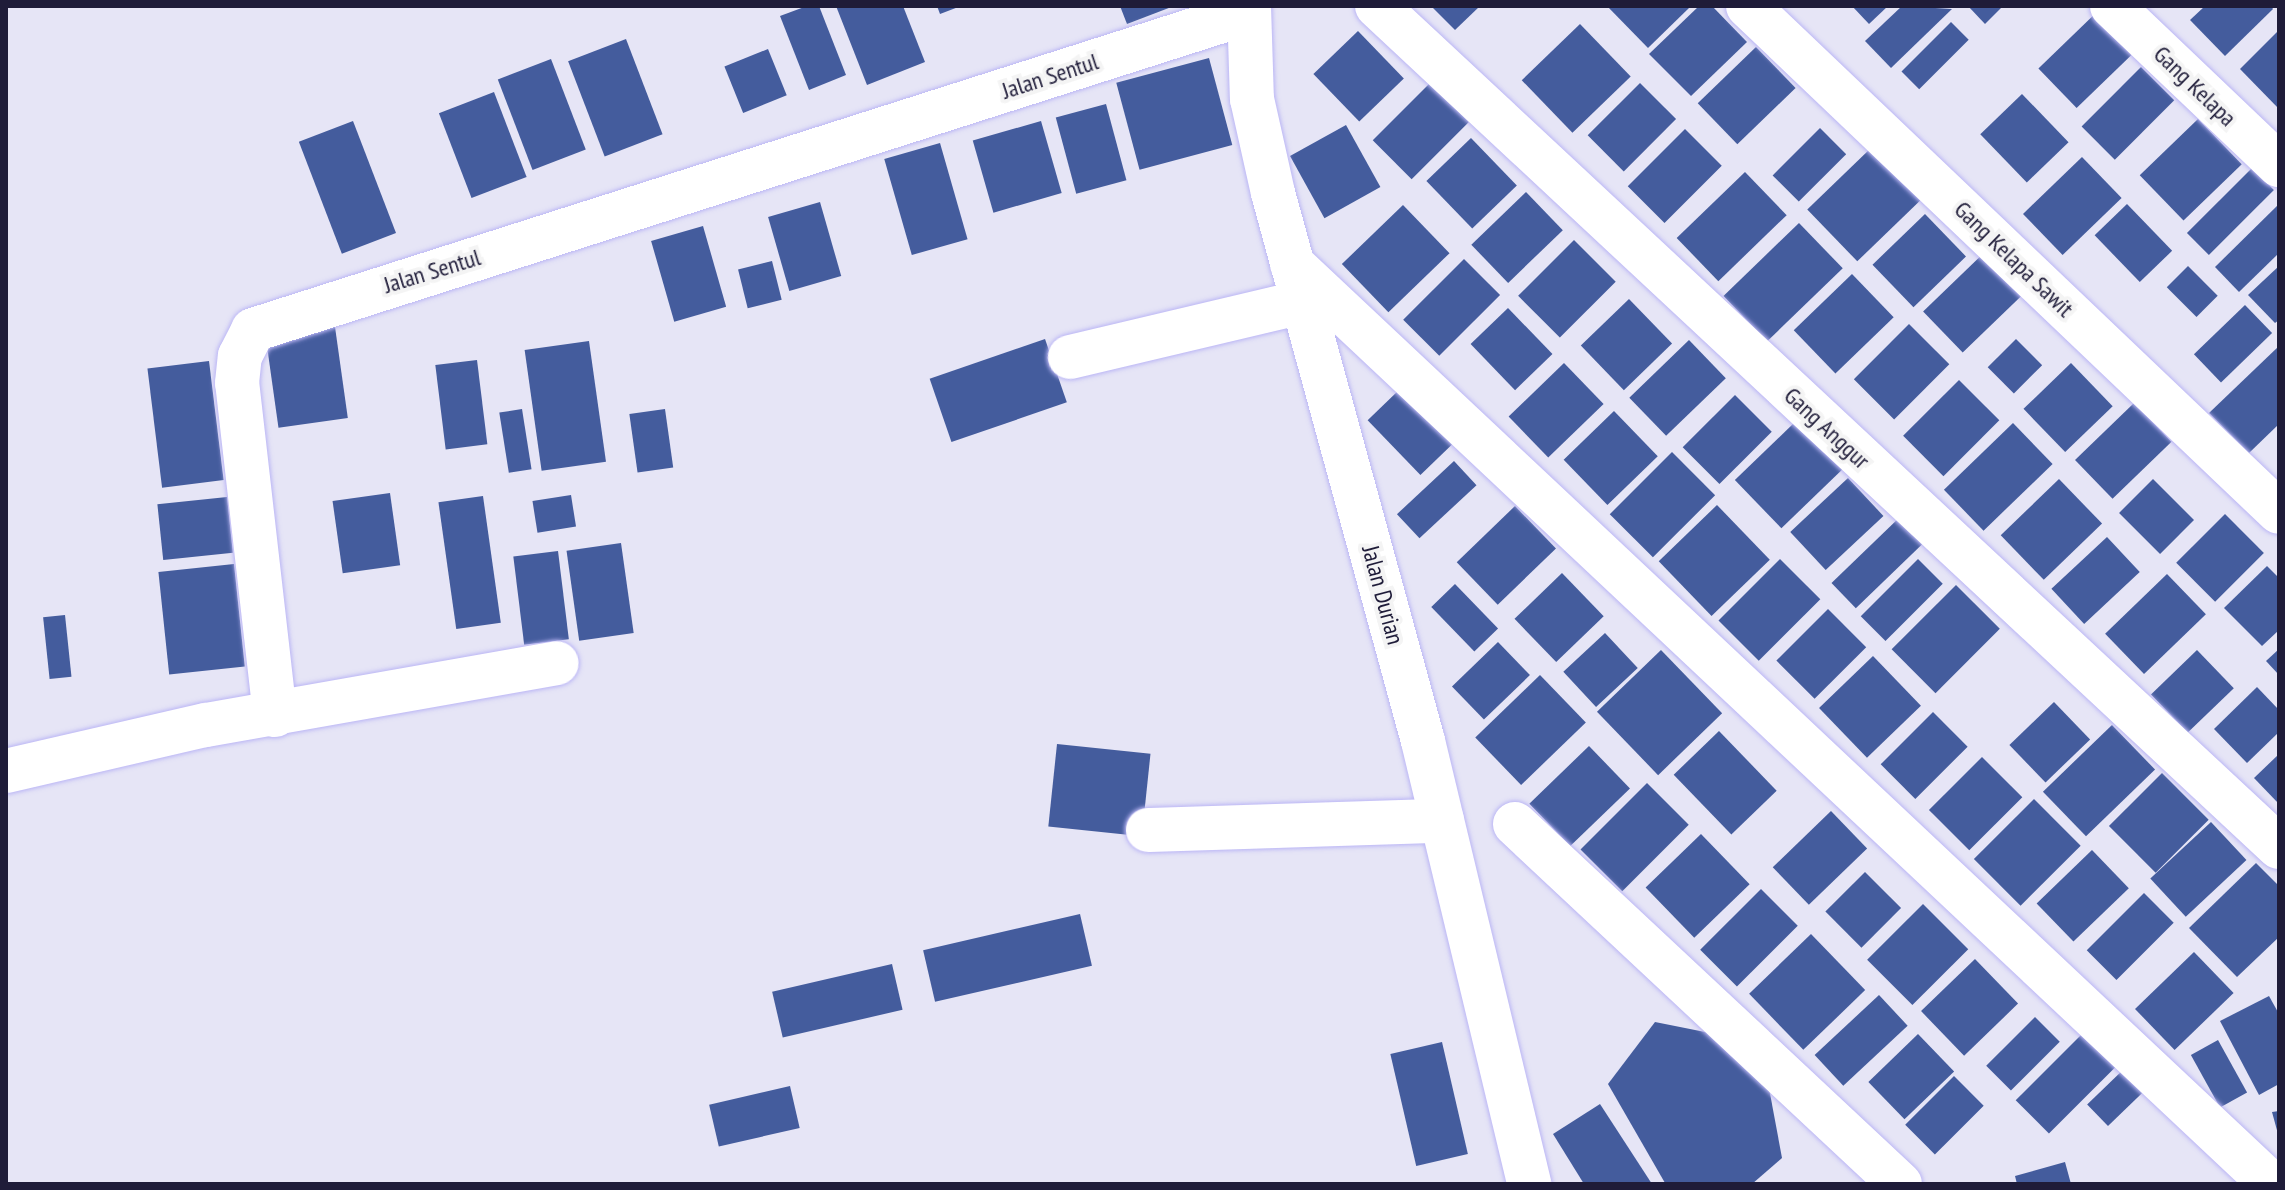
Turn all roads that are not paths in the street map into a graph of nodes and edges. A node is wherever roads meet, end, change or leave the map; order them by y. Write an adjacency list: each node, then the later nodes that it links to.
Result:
1 (1377, 6): 15 (street, Gang Anggur)
2 (1748, 6): 8 (street, Gang Kelapa Sawit)
3 (2112, 6): 5 (street, Gang Kelapa)
4 (1248, 9): 6 (street, Jalan Durian); 10 (street, Jalan Sentul)
5 (2279, 165)
6 (1298, 283): 7 (street); 12 (street, Jalan Durian); 18 (street)
7 (1070, 357)
8 (2279, 512)
9 (557, 663): 10 (street)
10 (275, 715): 11 (street)
11 (6, 771)
12 (1442, 821): 14 (street); 16 (street, Jalan Durian)
13 (1515, 824): 17 (street)
14 (1148, 830)
15 (2279, 847)
16 (1529, 1184)
17 (1900, 1184)
18 (2271, 1184)

